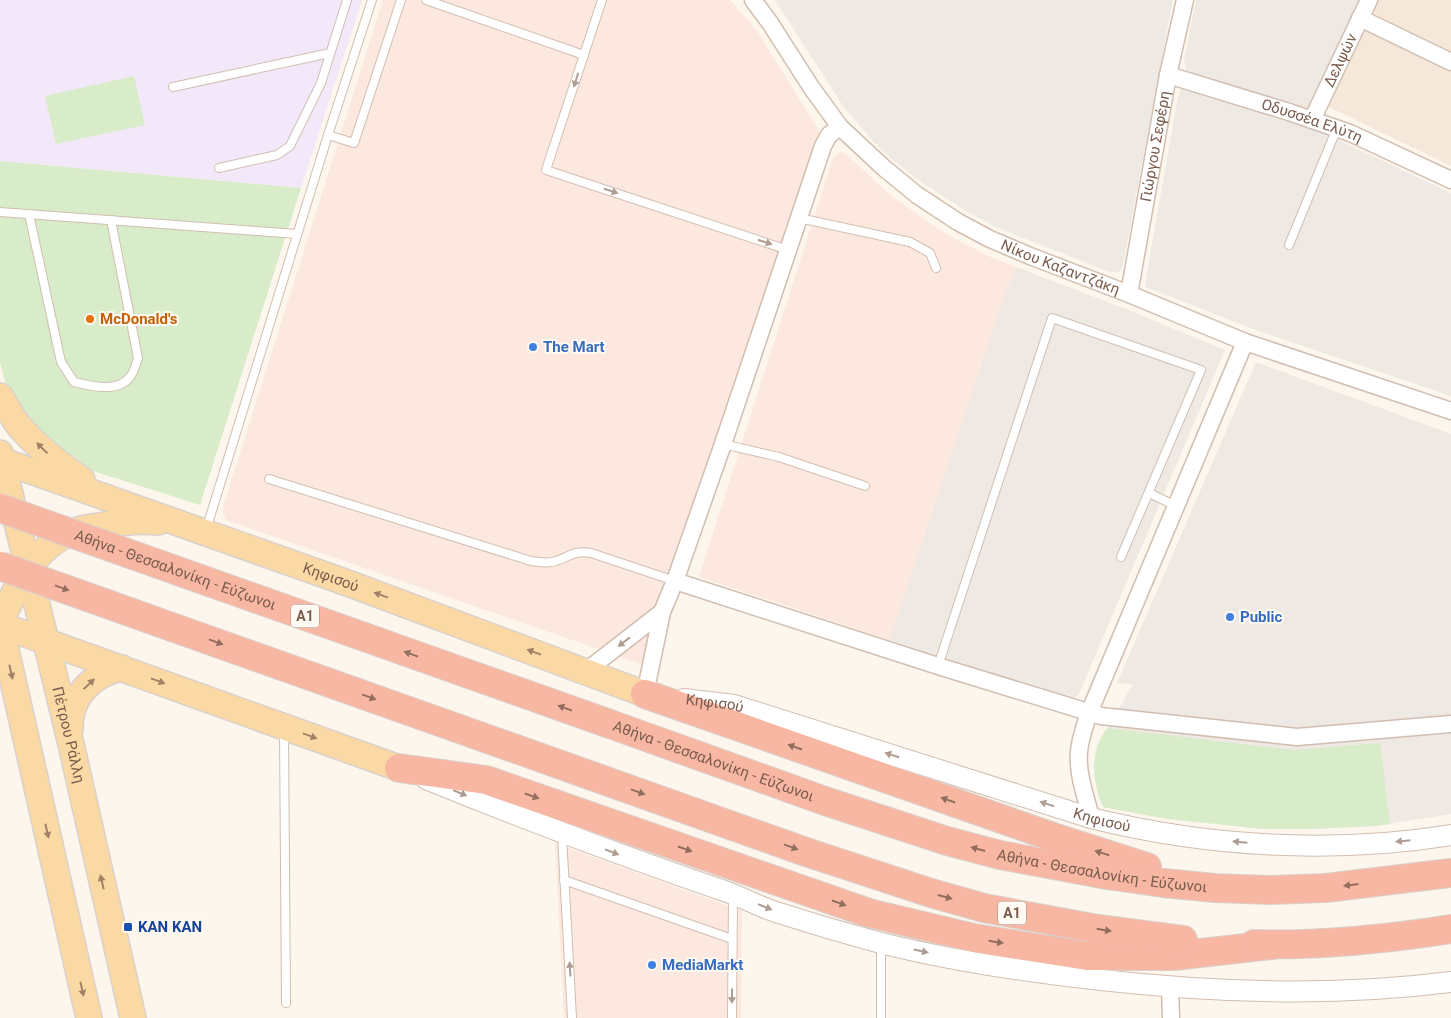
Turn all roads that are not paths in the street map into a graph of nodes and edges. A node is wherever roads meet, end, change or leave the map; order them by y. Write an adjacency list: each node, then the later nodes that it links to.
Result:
1 (347, 0): 10 (lane)
2 (372, 0): 18 (lane)
3 (400, 0): 18 (lane)
4 (426, 0): 11 (lane)
5 (602, 0): 11 (lane)
6 (753, 0): 16 (street, Νίκου Καζαντζάκη)
7 (1185, 0): 13 (street, Γιώργου Σεφέρη)
8 (1369, 0): 9 (street, Δελψών)
9 (1360, 18): 12 (street); 15 (street, Δελψών)
10 (330, 53): 14 (lane); 19 (lane)
11 (584, 55): 27 (lane, one-way to 27)
12 (1451, 62)
13 (1168, 75): 15 (street, Οδυσσέα Ελύτη); 29 (street, Γιώργου Σεφέρη)
14 (173, 87)
15 (1312, 120): 17 (street, Οδυσσέα Ελύτη)
16 (840, 127): 23 (street); 29 (street, Νίκου Καζαντζάκη)
17 (1337, 128): 20 (street, Οδυσσέα Ελύτη); 26 (lane)
18 (328, 135): 25 (lane)
19 (219, 168)
20 (1451, 180)
21 (0, 212): 22 (lane)
22 (29, 214): 24 (lane); 24 (lane)
23 (799, 218): 27 (street); 28 (lane)
24 (111, 220): 25 (lane)
25 (297, 234): 42 (lane)
26 (1289, 245)
27 (788, 250): 33 (street)
28 (936, 268)
29 (1129, 294): 30 (street, Νίκου Καζαντζάκη)
30 (1245, 342): 32 (street, Νίκου Καζαντζάκη); 40 (street)
31 (0, 396): 39 (main road, one-way to 31)
32 (1451, 411)
33 (723, 444): 36 (lane); 46 (street)
34 (1, 458): 37 (main road); 39 (main road, Κηφισού); 45 (main road, Πέτρου Ράλλη)
35 (269, 479): 46 (lane)
36 (865, 486)
37 (0, 491)
38 (1149, 493): 40 (lane); 43 (lane); 50 (lane)
39 (109, 499): 42 (main road, Κηφισού)
40 (1176, 506): 54 (street)
41 (0, 508): 64 (highway, Αθήνα - Θεσσαλονίκη - Εύζωνοι / Α1, one-way to 41, bridge)
42 (205, 532): 45 (main road); 52 (main road, Κηφισού, one-way to 42)
43 (1121, 557)
44 (0, 566): 69 (highway, Α1, one-way to 69, bridge)
45 (28, 568): 48 (main road); 49 (main road, Πέτρου Ράλλη)
46 (675, 581): 47 (street); 50 (street)
47 (662, 612): 52 (street, one-way to 52); 53 (street)
48 (0, 624): 49 (main road); 73 (main road, one-way to 73)
49 (46, 641): 51 (main road); 57 (main road, Πέτρου Ράλλη)
50 (938, 666): 54 (street)
51 (122, 668): 56 (main road, one-way to 56); 57 (main road, one-way to 51)
52 (586, 671): 53 (main road, Κηφισού)
53 (645, 694): 59 (street, Κηφισού, one-way to 53); 64 (highway, one-way to 53)
54 (1088, 713): 55 (street); 59 (street)
55 (1451, 724)
56 (284, 727): 58 (main road, one-way to 58); 72 (lane)
57 (71, 744): 74 (main road, Πέτρου Ράλλη, one-way to 57)
58 (399, 768): 60 (street, one-way to 60); 69 (highway, one-way to 69)
59 (1091, 818): 61 (street, Κηφισού, one-way to 59)
60 (562, 832): 63 (lane); 65 (street, one-way to 65)
61 (1451, 835)
62 (1451, 873): 64 (highway, Αθήνα - Θεσσαλονίκη - Εύζωνοι / Α1, one-way to 64)
63 (564, 880): 67 (lane); 75 (lane, one-way to 63)
64 (1215, 888)
65 (733, 894): 67 (lane); 68 (street, one-way to 68)
66 (1451, 929): 69 (highway, Α1)
67 (732, 939): 76 (lane, one-way to 76)
68 (881, 943): 71 (street, one-way to 71); 77 (lane)
69 (1272, 945)
70 (1451, 982): 71 (street)
71 (1170, 988): 78 (street)
72 (286, 1003)
73 (89, 1018)
74 (133, 1018)
75 (572, 1018)
76 (732, 1018)
77 (881, 1018)
78 (1171, 1018)

